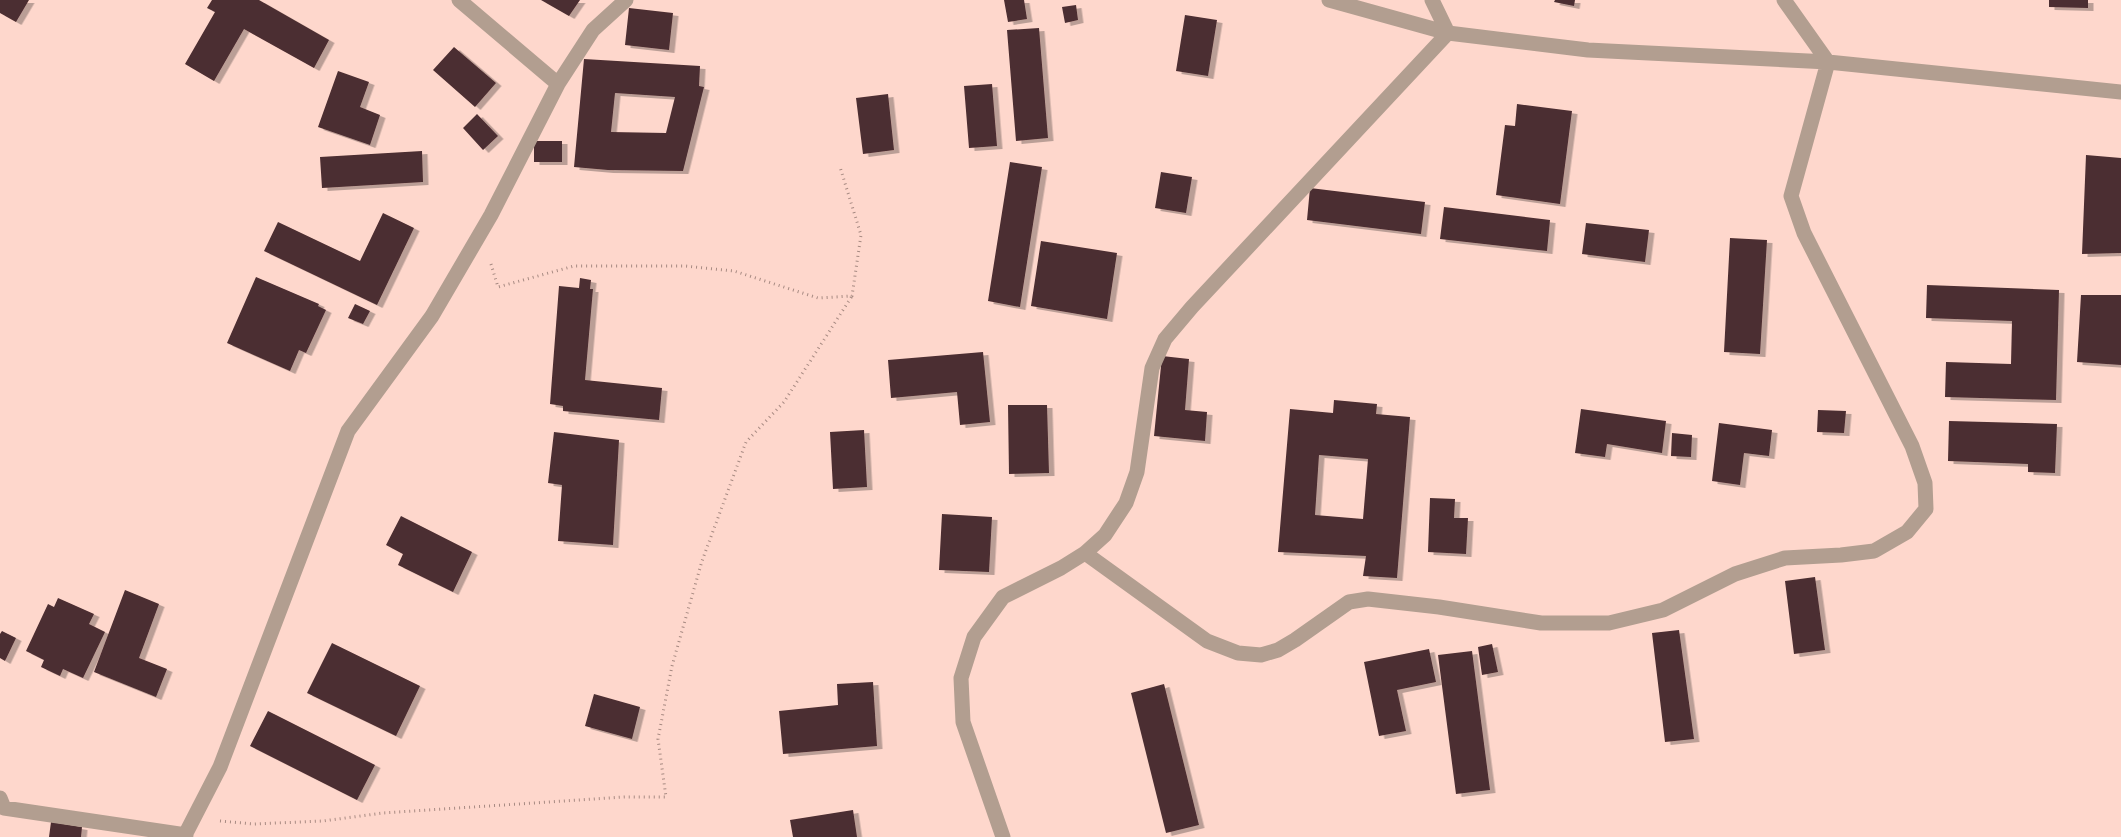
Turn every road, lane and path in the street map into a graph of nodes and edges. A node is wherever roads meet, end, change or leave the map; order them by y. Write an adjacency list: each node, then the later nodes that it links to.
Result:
1 (459, 0): 8 (street)
2 (626, 0): 8 (street)
3 (1329, 0): 6 (street)
4 (1432, 0): 6 (street)
5 (1784, 0): 7 (street)
6 (1448, 32): 7 (street); 13 (street)
7 (1828, 62): 9 (street); 13 (street)
8 (558, 84): 11 (street)
9 (2121, 92)
10 (840, 166): 12 (path)
11 (481, 233): 12 (path); 15 (street)
12 (852, 296): 15 (path)
13 (1085, 553): 17 (street)
14 (0, 798): 16 (street)
15 (194, 818): 16 (street)
16 (185, 836)
17 (1003, 837)

